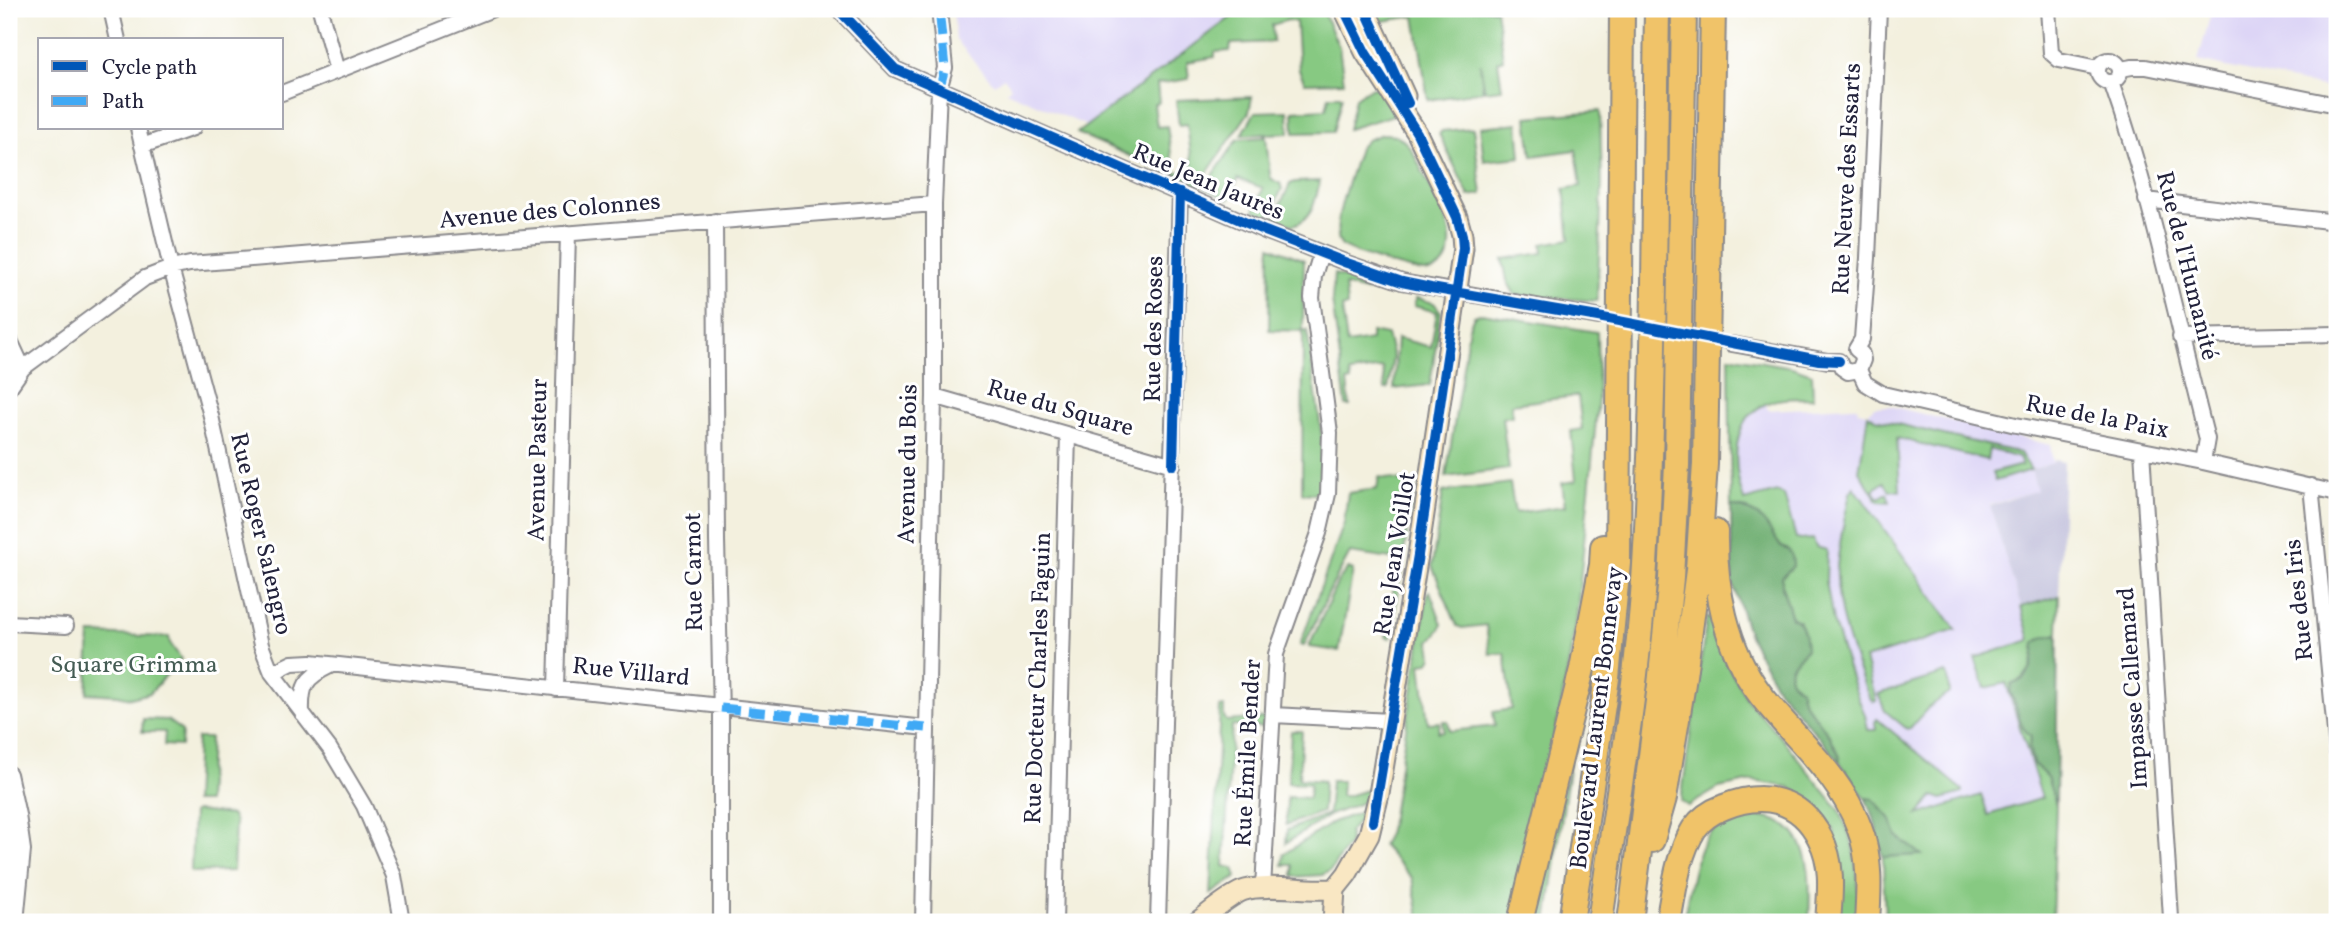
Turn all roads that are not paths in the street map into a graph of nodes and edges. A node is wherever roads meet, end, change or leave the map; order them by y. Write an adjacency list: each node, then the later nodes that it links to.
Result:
1 (111, 9): 14 (street)
2 (320, 9): 17 (street)
3 (493, 9): 17 (street)
4 (838, 9): 19 (street, Rue Jean Jaurès)
5 (939, 9): 19 (street, Avenue du Bois)
6 (1344, 9): 22 (street)
7 (1365, 9): 22 (street)
8 (1622, 9): 48 (highway, Boulevard Laurent Bonnevay)
9 (1657, 9): 79 (highway)
10 (1684, 9): 68 (highway)
11 (1713, 9): 32 (highway)
12 (1878, 9): 41 (street, Rue Neuve des Essarts)
13 (2048, 9): 15 (street)
14 (118, 38)
15 (2098, 68): 16 (street); 18 (street)
16 (2121, 69): 18 (street); 21 (street)
17 (337, 71): 20 (street)
18 (2111, 82): 27 (street, Rue de l'Humanité)
19 (939, 90): 26 (street, Rue Jean Jaurès); 28 (street, Avenue du Bois)
20 (284, 92)
21 (2337, 105)
22 (1413, 124): 35 (street, Rue Jean Voillot)
23 (138, 130): 25 (street, Rue Roger Salengro)
24 (187, 130): 25 (street)
25 (142, 146): 34 (street, Rue Roger Salengro)
26 (1180, 193): 33 (street, Rue Jean Jaurès); 51 (street, Rue des Roses)
27 (2146, 200): 30 (street); 38 (street, Rue de l'Humanité)
28 (934, 204): 29 (street, Avenue des Colonnes); 46 (street, Avenue du Bois)
29 (715, 221): 31 (street, Avenue des Colonnes); 59 (street, Rue Carnot)
30 (2337, 222)
31 (568, 233): 34 (street, Avenue des Colonnes); 58 (street, Avenue Pasteur)
32 (1710, 244): 68 (highway); 82 (highway)
33 (1321, 253): 35 (street, Rue Jean Jaurès); 61 (street, Rue Émile Bender)
34 (171, 268): 43 (street, Avenue des Colonnes); 57 (street, Rue Roger Salengro)
35 (1456, 292): 36 (street, Rue Jean Jaurès); 62 (street, Rue Jean Voillot)
36 (1598, 317)
37 (2337, 334): 38 (street)
38 (2180, 337): 50 (street, Rue de l'Humanité)
39 (9, 338): 43 (street)
40 (1732, 344): 42 (street)
41 (1856, 349): 42 (street); 44 (street)
42 (1839, 361): 44 (street)
43 (23, 368): 45 (street, Avenue des Colonnes)
44 (1858, 370): 49 (street, Rue de la Paix)
45 (9, 388)
46 (934, 396): 47 (street, Rue du Square); 63 (street, Avenue du Bois)
47 (1068, 435): 51 (street, Rue du Square); 73 (street, Rue Docteur Charles Faguin)
48 (1620, 436): 77 (highway); 78 (highway, Boulevard Laurent Bonnevay)
49 (2142, 450): 50 (street, Rue de la Paix); 83 (street, Impasse Callemard)
50 (2203, 462): 52 (street, Rue de la Paix)
51 (1173, 466): 74 (street, Rue des Roses)
52 (2311, 486): 53 (street, Rue de la Paix); 64 (street, Rue des Iris)
53 (2337, 493)
54 (9, 623): 55 (street)
55 (66, 626)
56 (331, 665): 57 (street, Rue Villard); 58 (street, Rue Villard); 60 (street)
57 (272, 673): 60 (street, Rue Roger Salengro)
58 (556, 689): 59 (street, Rue Villard)
59 (721, 708): 63 (street, Rue Villard); 71 (street, Rue Carnot)
60 (302, 713): 70 (street, Rue Roger Salengro)
61 (1273, 715): 62 (street); 66 (street, Rue Émile Bender)
62 (1391, 721): 67 (street, Rue Jean Voillot)
63 (926, 728): 72 (street, Avenue du Bois)
64 (2337, 752)
65 (9, 774): 69 (street)
66 (1263, 888): 67 (street); 75 (street)
67 (1335, 889): 76 (street)
68 (1630, 919)
69 (16, 922)
70 (402, 922)
71 (721, 922)
72 (923, 922)
73 (1055, 922)
74 (1158, 922)
75 (1197, 922)
76 (1333, 922)
77 (1520, 922)
78 (1571, 922)
79 (1600, 922)
80 (1668, 922): 81 (highway)
81 (1828, 922)
82 (1867, 922)
83 (2168, 922)

